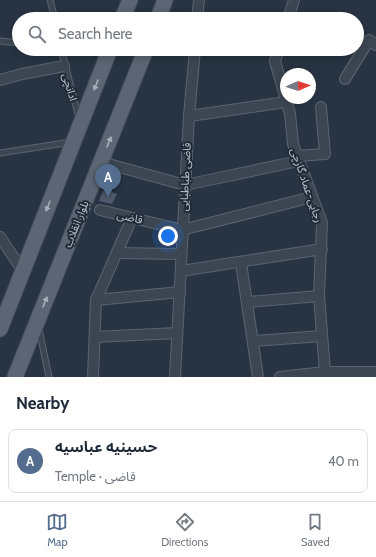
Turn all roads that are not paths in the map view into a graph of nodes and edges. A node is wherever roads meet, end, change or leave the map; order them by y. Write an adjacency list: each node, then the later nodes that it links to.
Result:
1 (50, 0): 6 (lane)
2 (130, 0): 7 (main road)
3 (165, 0): 8 (main road)
4 (199, 0): 9 (street)
5 (294, 0): 10 (street)
6 (53, 12)
7 (125, 12)
8 (161, 12)
9 (198, 12)
10 (290, 12)
11 (0, 41): 12 (lane)
12 (12, 42)
13 (376, 45): 14 (street)
14 (364, 48)
15 (62, 56): 21 (lane, ادانچی)
16 (107, 56): 29 (main road, one-way to 29)
17 (143, 56): 33 (main road, بلوار انقلاب, one-way to 17)
18 (194, 56): 28 (street, قاضی طباطبایی)
19 (277, 56): 24 (street, رجایی-عماد گازچی)
20 (359, 56): 22 (street)
21 (64, 66): 23 (street); 29 (lane, ادانچی)
22 (345, 79)
23 (0, 80)
24 (280, 80)
25 (280, 103): 28 (street)
26 (287, 104): 32 (street, رجایی-عماد گازچی)
27 (321, 107): 32 (street)
28 (189, 116): 34 (street, قاضی طباطبایی)
29 (80, 124): 30 (main road)
30 (74, 141): 31 (lane); 44 (main road, one-way to 44)
31 (0, 153)
32 (298, 158): 34 (street); 35 (street, رجایی-عماد گازچی)
33 (101, 162): 34 (street); 50 (main road, بلوار انقلاب, one-way to 33)
34 (185, 185): 38 (street, قاضی طباطبایی)
35 (312, 197): 38 (street); 40 (street, رجایی-عماد گازچی)
36 (100, 210): 37 (street, قاضی)
37 (132, 218): 38 (street, قاضی); 41 (street)
38 (182, 230): 42 (street, قاضی طباطبایی)
39 (0, 237): 44 (street)
40 (322, 249): 43 (street); 47 (street, رجایی-عماد گازچی)
41 (117, 253): 42 (street); 48 (street)
42 (181, 254): 45 (street, قاضی طباطبایی)
43 (241, 263): 45 (street); 49 (street)
44 (23, 271): 51 (main road)
45 (181, 271): 46 (street, قاضی طباطبایی)
46 (180, 292): 48 (street); 52 (street, قاضی طباطبایی)
47 (319, 296): 49 (street); 53 (street, رجایی-عماد گازچی)
48 (96, 300): 54 (street)
49 (247, 302): 55 (street)
50 (37, 322): 59 (main road, بلوار انقلاب); 60 (lane)
51 (0, 329)
52 (177, 333): 54 (street); 62 (street, قاضی طباطبایی)
53 (322, 336): 55 (street); 56 (street, رجایی-عماد گازچی)
54 (95, 337): 61 (street)
55 (253, 341): 63 (street)
56 (325, 372): 57 (street); 58 (street)
57 (376, 372)
58 (313, 375): 64 (street)
59 (15, 377)
60 (49, 377)
61 (93, 377)
62 (175, 377)
63 (258, 377)
64 (280, 377)

